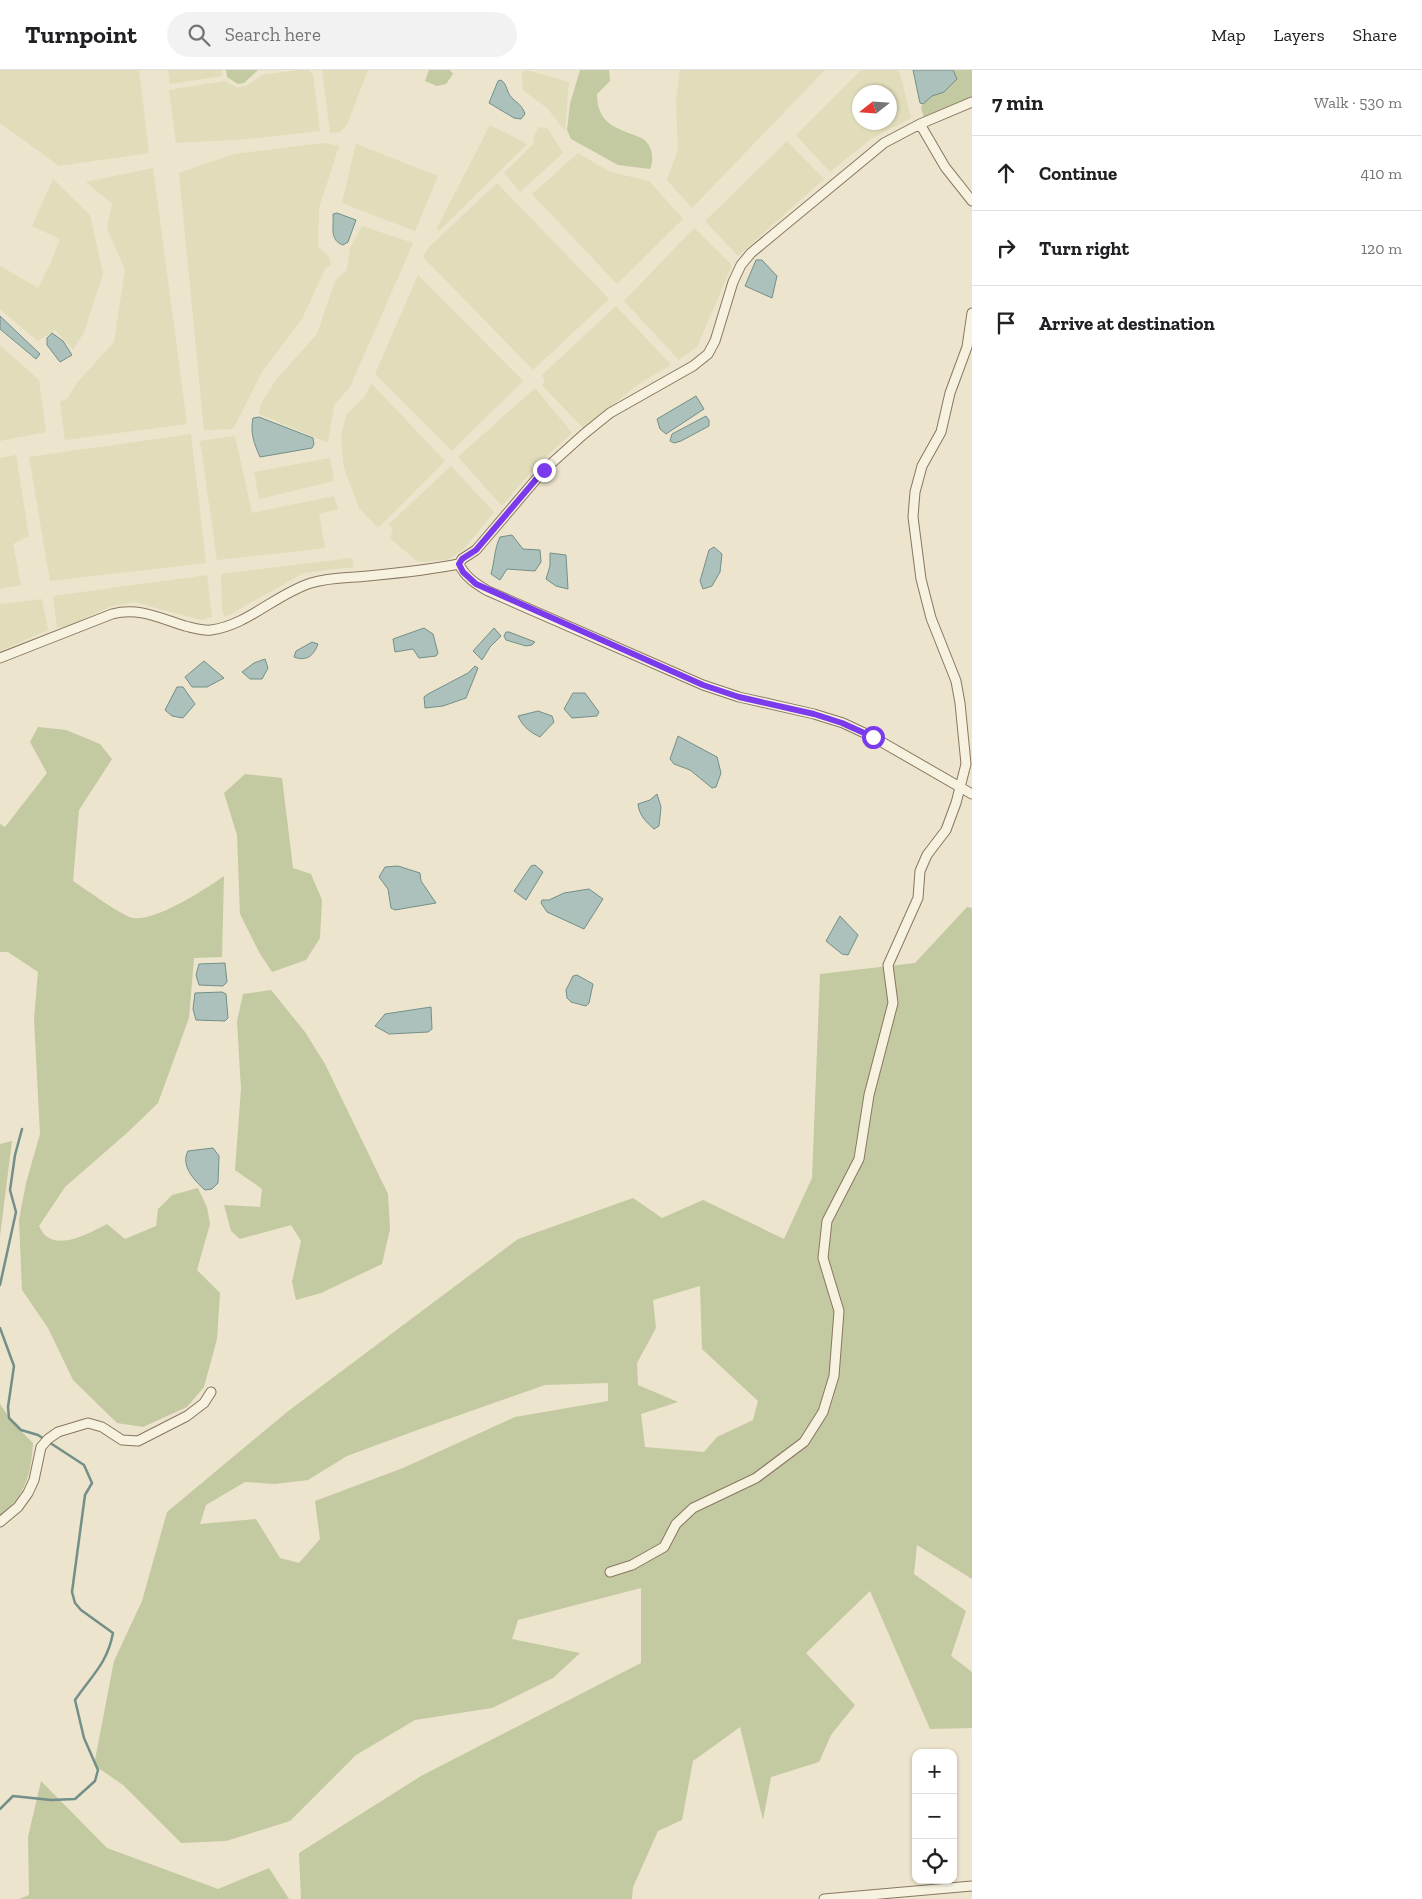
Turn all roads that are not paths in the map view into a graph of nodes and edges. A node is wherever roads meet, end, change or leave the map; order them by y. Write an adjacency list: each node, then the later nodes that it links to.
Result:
1 (972, 102): 2 (street)
2 (920, 124): 3 (street); 5 (street)
3 (972, 201)
4 (972, 313): 7 (street)
5 (459, 564): 6 (street); 7 (street)
6 (0, 658)
7 (961, 788): 8 (street); 11 (street)
8 (972, 794)
9 (211, 1392): 10 (street)
10 (0, 1522)
11 (610, 1572)
12 (972, 1886): 13 (street)
13 (851, 1898): 14 (street)
14 (824, 1899)

